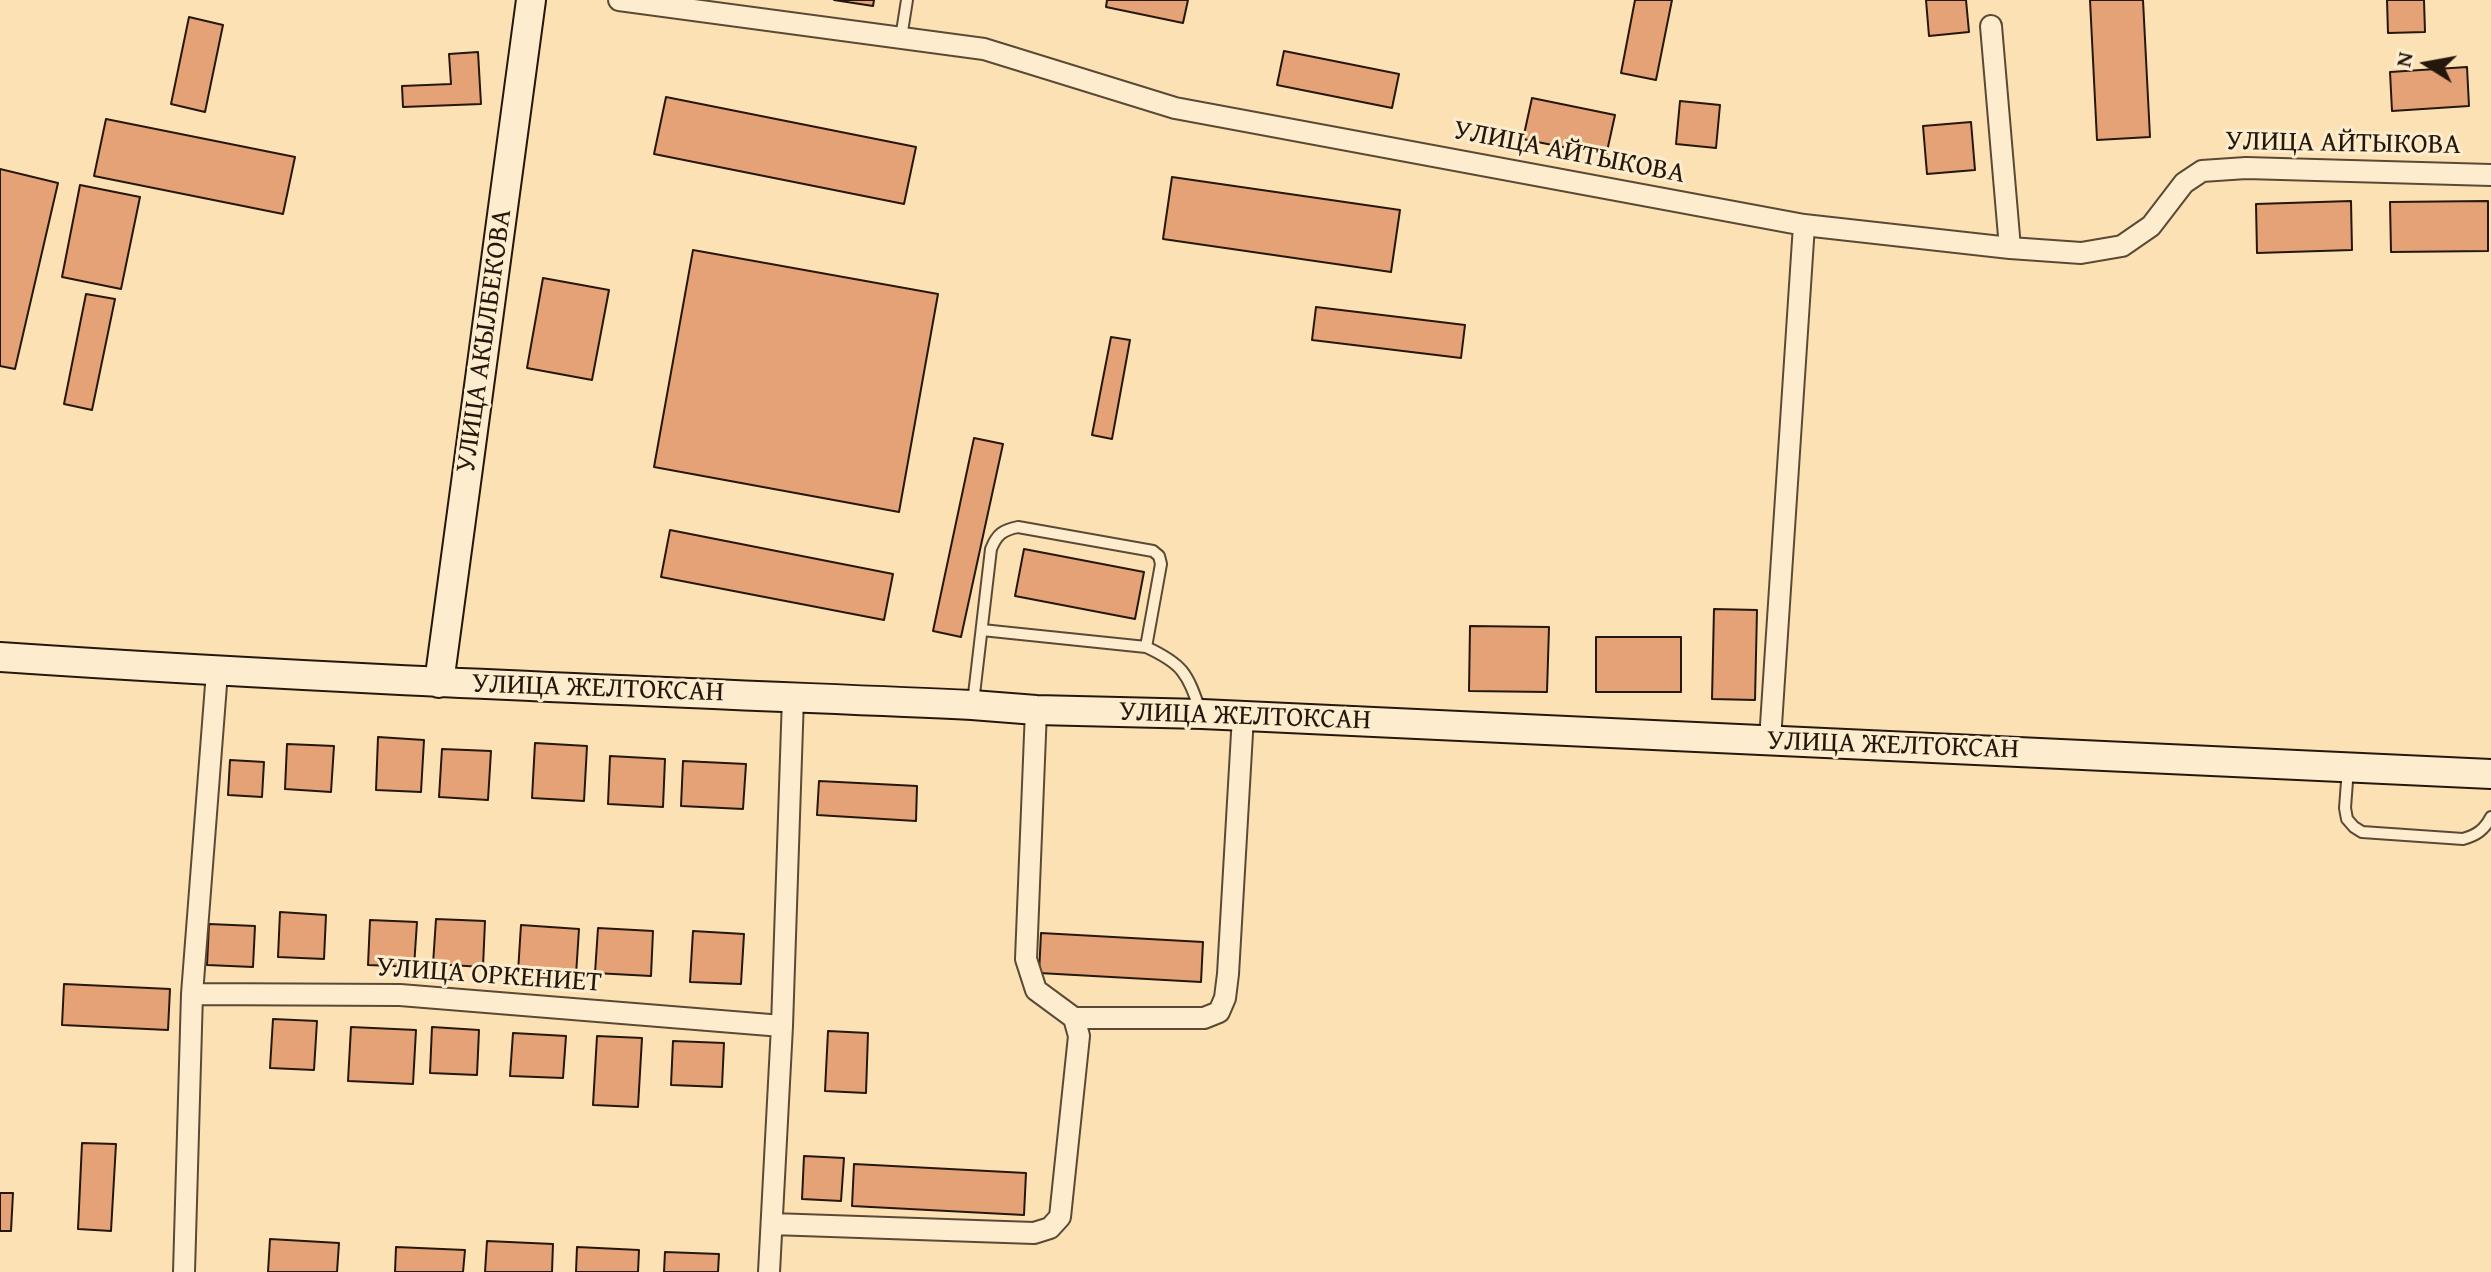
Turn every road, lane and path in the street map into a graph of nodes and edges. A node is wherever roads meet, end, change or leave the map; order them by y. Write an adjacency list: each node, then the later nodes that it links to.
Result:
1 (531, 0): 13 (street, УЛИЦА АКЫЛБЕКОВА)
2 (619, 0): 5 (street, УЛИЦА АЙТЫКОВА)
3 (907, 0): 5 (lane)
4 (1991, 26): 8 (street)
5 (901, 38): 7 (street, УЛИЦА АЙТЫКОВА)
6 (2491, 175): 8 (street, УЛИЦА АЙТЫКОВА)
7 (1804, 225): 8 (street, УЛИЦА АЙТЫКОВА); 19 (street)
8 (2010, 248)
9 (982, 630): 10 (lane); 10 (lane); 15 (lane)
10 (1146, 647): 17 (lane)
11 (0, 657): 12 (street, УЛИЦА ЖЕЛТОКСАН)
12 (217, 672): 13 (street, УЛИЦА ЖЕЛТОКСАН); 23 (street)
13 (439, 683): 14 (street, УЛИЦА ЖЕЛТОКСАН)
14 (793, 697): 15 (street, УЛИЦА ЖЕЛТОКСАН); 25 (street)
15 (972, 705): 16 (street, УЛИЦА ЖЕЛТОКСАН)
16 (1036, 710): 17 (street, УЛИЦА ЖЕЛТОКСАН); 24 (street)
17 (1202, 714): 18 (street, УЛИЦА ЖЕЛТОКСАН)
18 (1243, 716): 19 (street, УЛИЦА ЖЕЛТОКСАН); 24 (street)
19 (1770, 740): 20 (street, УЛИЦА ЖЕЛТОКСАН)
20 (2348, 766): 21 (street, УЛИЦА ЖЕЛТОКСАН); 22 (lane)
21 (2491, 774)
22 (2491, 817)
23 (192, 994): 25 (street, УЛИЦА ОРКЕНИЕТ); 27 (street)
24 (1074, 1018): 26 (street)
25 (782, 1026): 26 (street)
26 (772, 1224): 28 (street)
27 (184, 1272)
28 (769, 1272)

